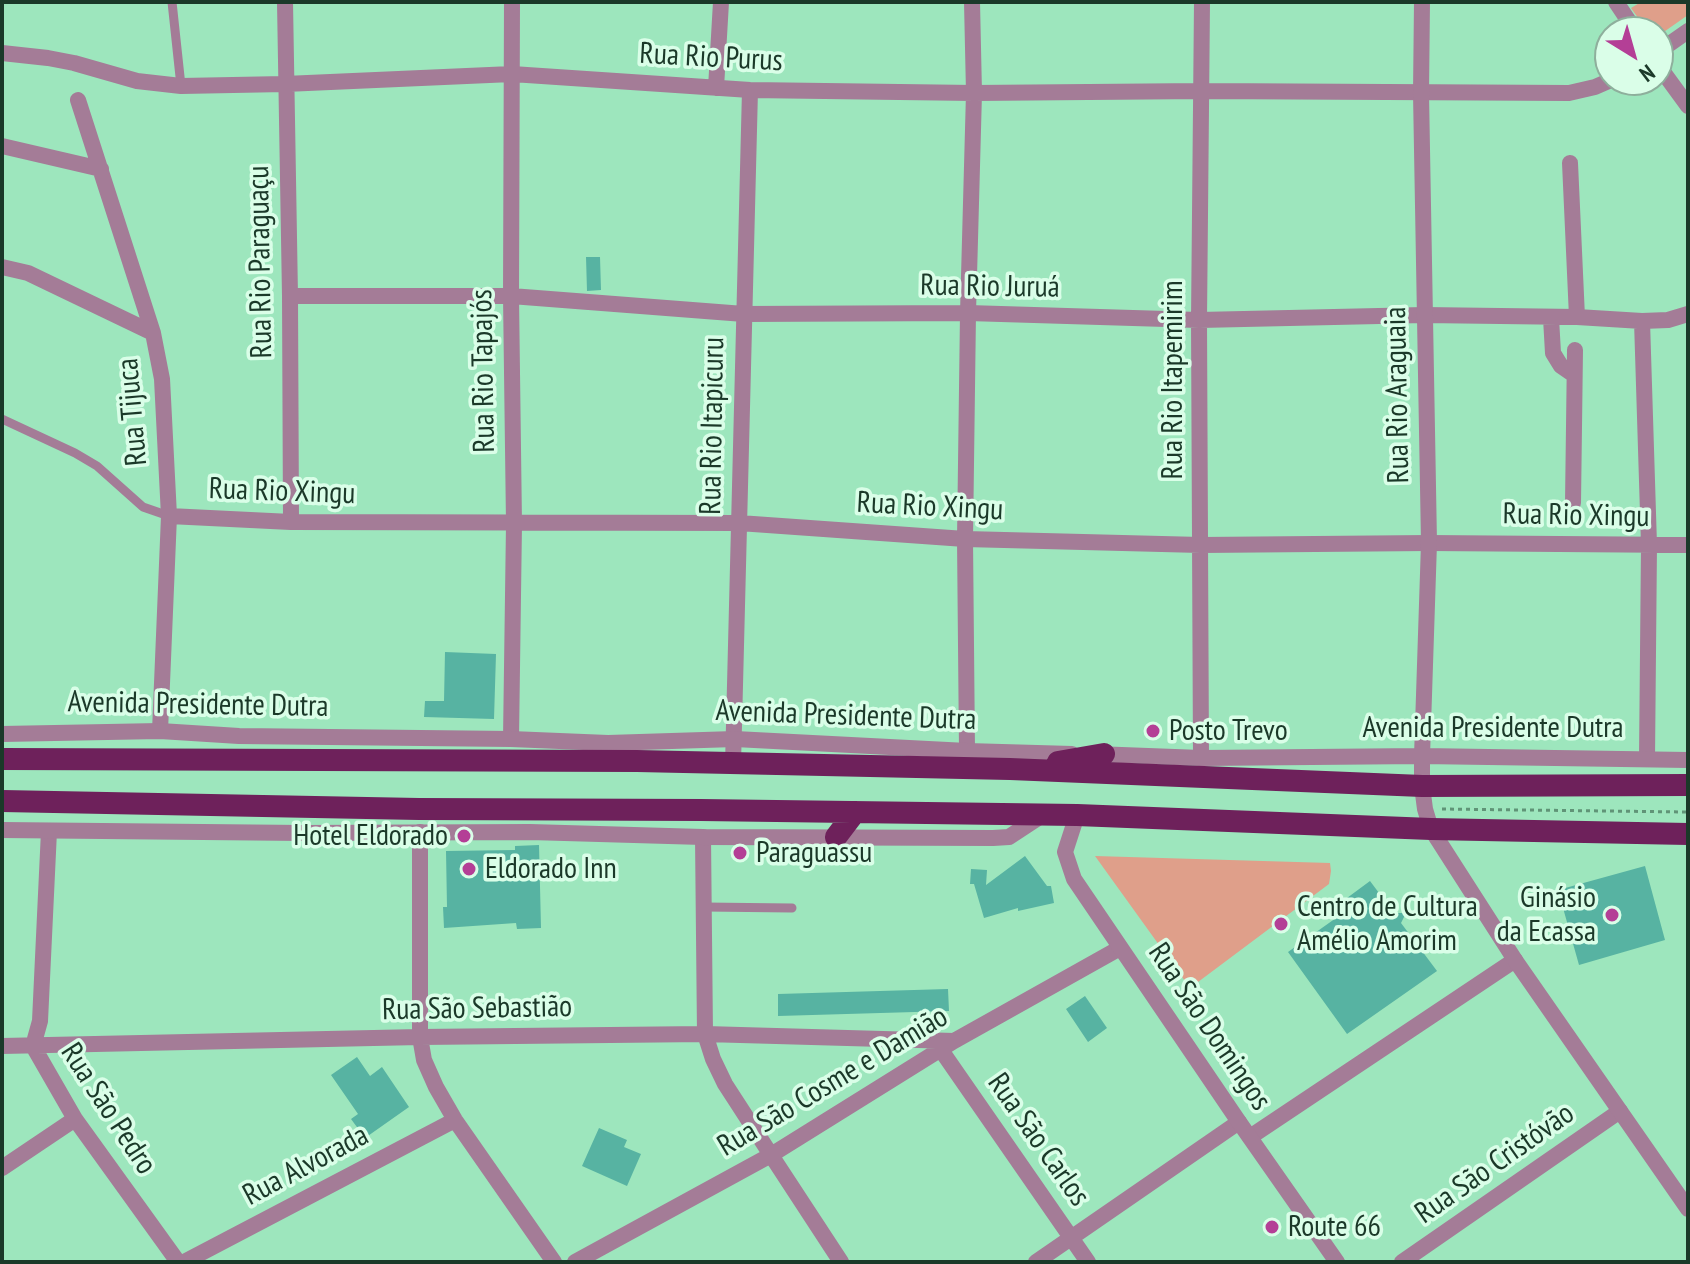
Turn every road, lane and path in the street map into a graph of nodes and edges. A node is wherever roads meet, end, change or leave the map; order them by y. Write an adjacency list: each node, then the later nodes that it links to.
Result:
1 (172, 2): 11 (lane)
2 (285, 2): 10 (street, Rua Rio Paraguaçu)
3 (512, 2): 9 (street, Rua Rio Tapajós)
4 (721, 2): 14 (street)
5 (972, 2): 17 (street)
6 (1202, 2): 16 (street, Rua Rio Itapemirim)
7 (1422, 2): 18 (street, Rua Rio Araguaia)
8 (2, 53): 11 (street, Rua Rio Purus)
9 (512, 74): 10 (street, Rua Rio Purus); 14 (street, Rua Rio Purus); 26 (street, Rua Rio Tapajós)
10 (285, 84): 11 (street, Rua Rio Purus); 25 (street, Rua Rio Paraguaçu)
11 (181, 86)
12 (1594, 87): 18 (street, Rua Rio Purus)
13 (1674, 87): 20 (street)
14 (716, 88): 15 (street, Rua Rio Purus)
15 (750, 90): 17 (street, Rua Rio Purus); 28 (street, Rua Rio Itapicuru)
16 (1203, 91): 17 (street, Rua Rio Purus); 18 (street, Rua Rio Purus); 33 (street, Rua Rio Itapemirim)
17 (974, 93): 27 (street)
18 (1421, 93): 30 (street, Rua Rio Araguaia)
19 (78, 100): 23 (street, Rua Tijuca)
20 (1688, 106)
21 (2, 146): 23 (street)
22 (1570, 163): 31 (street)
23 (101, 169): 35 (street, Rua Tijuca)
24 (2, 267): 35 (street)
25 (290, 296): 26 (street, Rua Rio Juruá); 41 (street, Rua Rio Paraguaçu)
26 (511, 296): 28 (street, Rua Rio Juruá); 43 (street, Rua Rio Tapajós)
27 (968, 313): 28 (street, Rua Rio Juruá); 33 (street, Rua Rio Juruá); 44 (street)
28 (744, 314): 42 (street, Rua Rio Itapicuru)
29 (1688, 314): 34 (street, Rua Rio Juruá)
30 (1424, 315): 32 (street, Rua Rio Juruá); 33 (street, Rua Rio Juruá); 45 (street, Rua Rio Araguaia)
31 (1577, 317): 32 (street, Rua Rio Juruá); 34 (street, Rua Rio Juruá)
32 (1551, 318): 37 (street)
33 (1199, 320): 46 (street, Rua Rio Itapemirim)
34 (1642, 321): 47 (street)
35 (153, 333): 40 (street, Rua Tijuca)
36 (1575, 350): 37 (street)
37 (1574, 375): 39 (street)
38 (2, 419): 40 (lane)
39 (1573, 503)
40 (169, 516): 41 (street, Rua Rio Xingu); 49 (street, Rua Tijuca)
41 (291, 522): 43 (street, Rua Rio Xingu)
42 (739, 523): 43 (street, Rua Rio Xingu); 44 (street, Rua Rio Xingu); 52 (street, Rua Rio Itapicuru)
43 (514, 524): 51 (street, Rua Rio Tapajós)
44 (965, 539): 46 (street, Rua Rio Xingu); 55 (street)
45 (1429, 543): 46 (street, Rua Rio Xingu); 47 (street, Rua Rio Xingu); 57 (street, Rua Rio Araguaia)
46 (1201, 545): 58 (street, Rua Rio Itapemirim)
47 (1649, 545): 48 (street, Rua Rio Xingu); 61 (street)
48 (1688, 545)
49 (160, 731): 50 (street, Avenida Presidente Dutra); 54 (street, Avenida Presidente Dutra)
50 (2, 734)
51 (511, 739): 53 (street, Avenida Presidente Dutra); 54 (street, Avenida Presidente Dutra)
52 (735, 739): 53 (street, Avenida Presidente Dutra); 55 (street, Avenida Presidente Dutra); 64 (street, Rua Rio Itapicuru)
53 (608, 743): 63 (highway)
54 (239, 747): 60 (highway, Avenida Presidente Dutra); 63 (highway, Avenida Presidente Dutra)
55 (967, 751): 56 (street, Avenida Presidente Dutra)
56 (1104, 754): 58 (street, Avenida Presidente Dutra); 66 (highway)
57 (1422, 756): 59 (street, Avenida Presidente Dutra); 65 (street, Avenida Presidente Dutra); 69 (street, Rua Rio Araguaia)
58 (1201, 758): 65 (street, Avenida Presidente Dutra)
59 (1548, 758): 61 (street, Avenida Presidente Dutra); 67 (street)
60 (2, 759)
61 (1647, 759): 62 (street, Avenida Presidente Dutra)
62 (1688, 760)
63 (637, 761): 64 (highway, Avenida Presidente Dutra)
64 (733, 764): 66 (highway, Avenida Presidente Dutra)
65 (1253, 768): 66 (highway, Avenida Presidente Dutra); 69 (highway, Avenida Presidente Dutra)
66 (1010, 769)
67 (1546, 785): 68 (highway, Avenida Presidente Dutra); 69 (highway, Avenida Presidente Dutra)
68 (1688, 785)
69 (1422, 786): 74 (street, Rua Rio Araguaia)
70 (2, 801): 71 (highway)
71 (855, 812): 72 (highway); 80 (highway)
72 (1044, 814): 73 (highway); 80 (street)
73 (1077, 815): 74 (highway); 83 (street, Rua São Domingos)
74 (1431, 829): 78 (highway); 84 (street)
75 (2, 830): 76 (street)
76 (49, 831): 77 (street); 89 (street, Rua São Pedro)
77 (420, 832): 79 (street); 86 (street)
78 (1688, 834)
79 (703, 837): 80 (street); 81 (street)
80 (836, 837)
81 (704, 907): 82 (lane); 85 (street)
82 (792, 908)
83 (1120, 948): 87 (street, Rua São Cosme e Damião); 93 (street, Rua São Domingos)
84 (1515, 960): 90 (street); 94 (street)
85 (705, 1034): 86 (street, Rua São Sebastião); 87 (street, Rua São Sebastião); 95 (street)
86 (420, 1037): 89 (street, Rua São Sebastião); 92 (street)
87 (947, 1045): 95 (street, Rua São Cosme e Damião); 98 (street, Rua São Carlos)
88 (2, 1046): 89 (street, Rua São Sebastião)
89 (33, 1046): 91 (street, Rua São Pedro)
90 (1620, 1111): 97 (street); 106 (street, Rua São Cristóvão)
91 (75, 1119): 96 (street); 99 (street, Rua São Pedro)
92 (455, 1120): 99 (street, Rua Alvorada); 100 (street)
93 (1239, 1122): 94 (street, Rua São Domingos); 98 (street)
94 (1250, 1137): 105 (street, Rua São Domingos)
95 (771, 1155): 101 (street, Rua São Cosme e Damião); 102 (street)
96 (2, 1168)
97 (1688, 1209)
98 (1071, 1237): 103 (street); 104 (street, Rua São Carlos)
99 (181, 1262)
100 (554, 1262)
101 (575, 1262)
102 (841, 1262)
103 (1036, 1262)
104 (1088, 1262)
105 (1337, 1262)
106 (1402, 1262)

